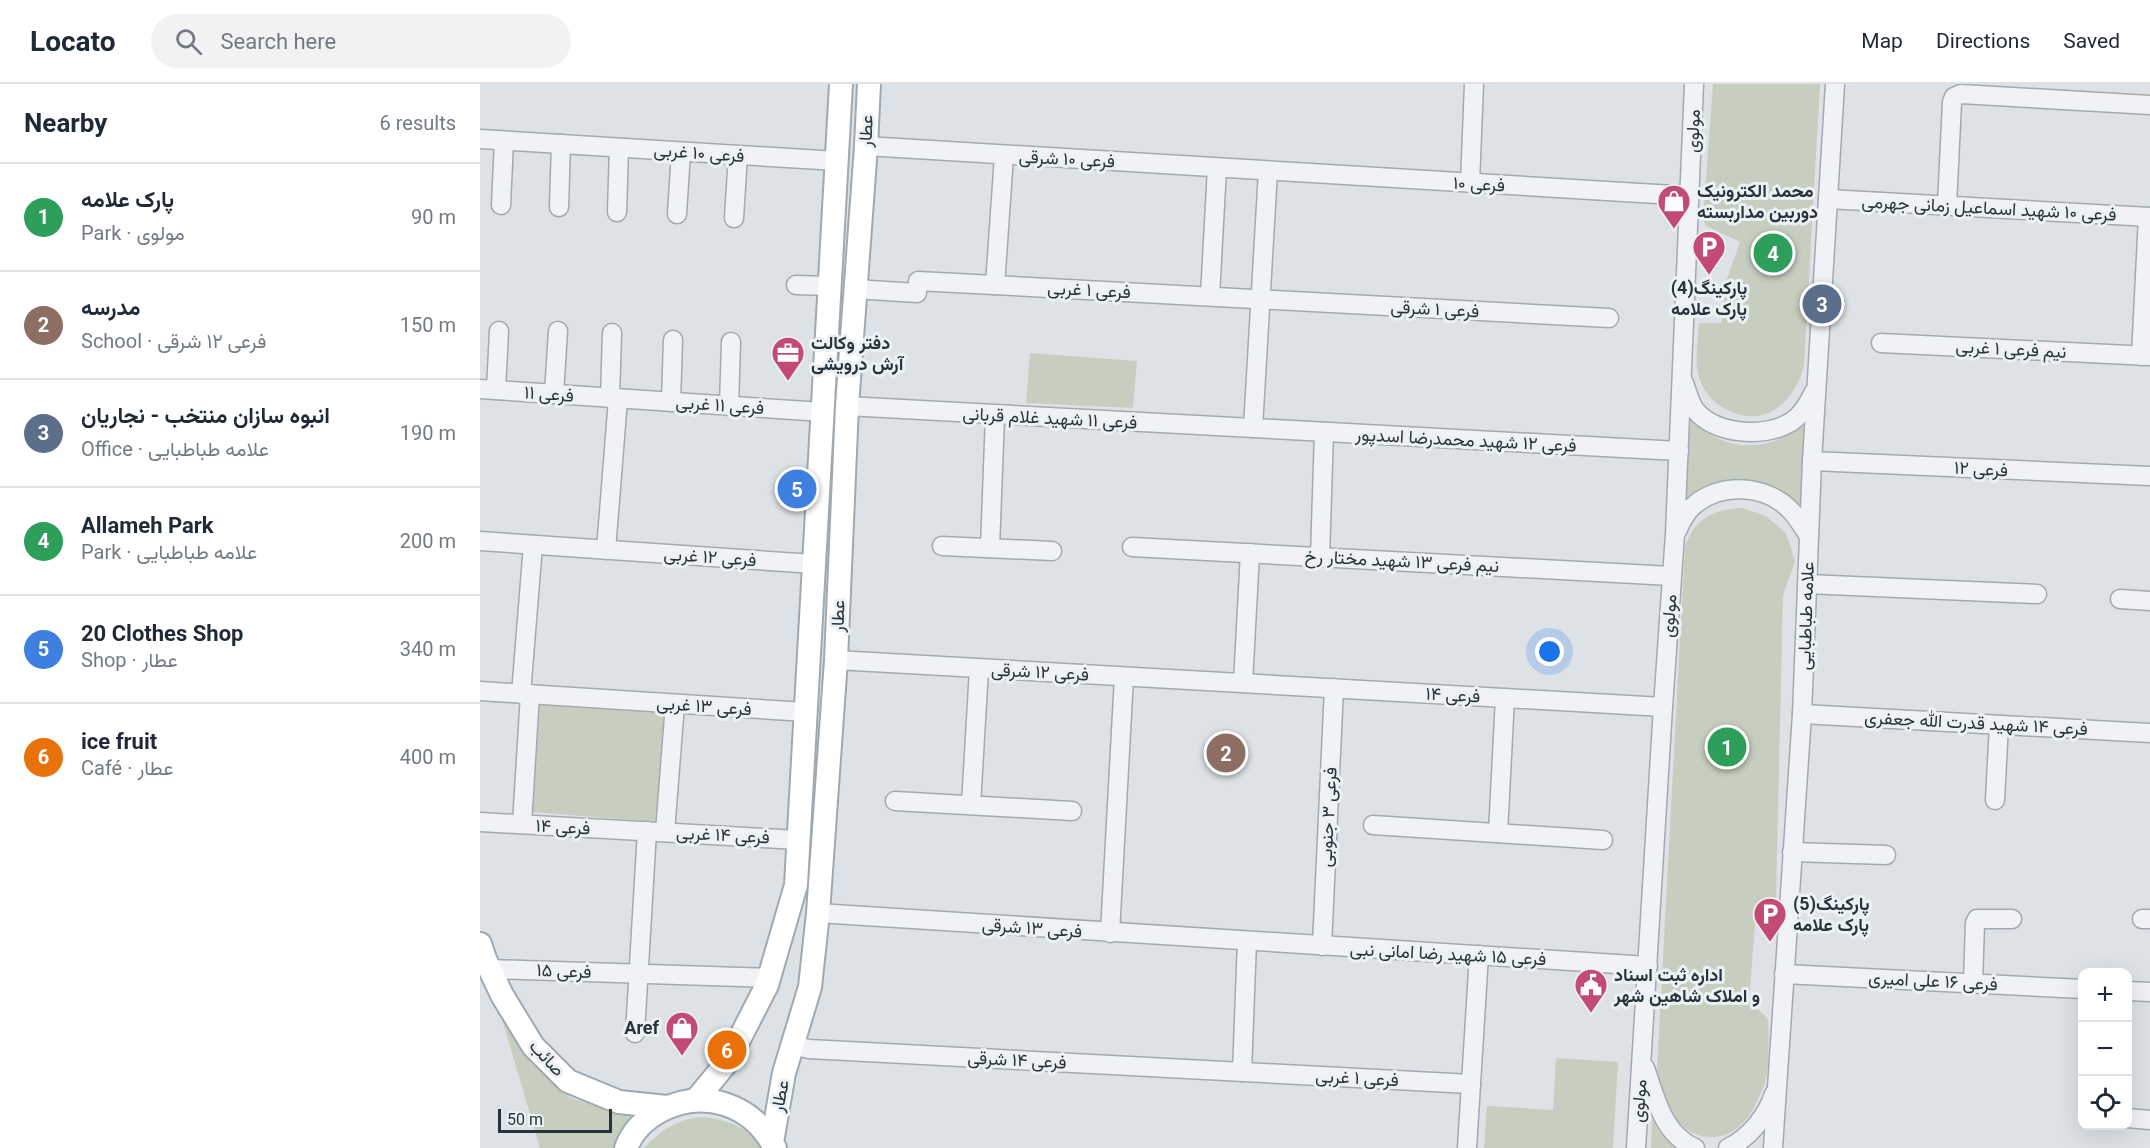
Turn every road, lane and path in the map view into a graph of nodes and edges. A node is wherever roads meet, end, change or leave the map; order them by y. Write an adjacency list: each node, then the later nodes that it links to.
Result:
1 (841, 84): 15 (main road, عطار)
2 (869, 84): 10 (main road, عطار)
3 (1474, 84): 18 (street)
4 (1694, 84): 19 (street, مولوی)
5 (1835, 84): 20 (street, علامه طباطبایی)
6 (2150, 105): 22 (street)
7 (480, 139): 8 (street)
8 (504, 141): 9 (street); 21 (street)
9 (561, 144): 11 (street, فرعی ۱۰ غربی); 23 (street)
10 (866, 146): 14 (street, فرعی ۱۰ شرقی); 31 (main road, عطار)
11 (619, 148): 12 (street, فرعی ۱۰ غربی); 24 (street)
12 (681, 152): 13 (street, فرعی ۱۰ غربی); 25 (street)
13 (738, 155): 15 (street, فرعی ۱۰ غربی); 27 (street)
14 (1004, 156): 16 (street, فرعی ۱۰ شرقی); 29 (street)
15 (837, 161): 30 (main road, عطار)
16 (1217, 168): 17 (street, فرعی ۱۰ شرقی); 32 (street)
17 (1268, 171): 18 (street, فرعی ۱۰); 33 (street)
18 (1470, 183): 19 (street, فرعی ۱۰)
19 (1690, 196): 42 (street, مولوی)
20 (1828, 199): 22 (street, فرعی ۱۰ شهید اسماعیل زمانی جهرمی); 43 (street, علامه طباطبایی)
21 (501, 205)
22 (1947, 205): 26 (street, فرعی ۱۰ شهید اسماعیل زمانی جهرمی)
23 (559, 207)
24 (617, 213)
25 (677, 214)
26 (2149, 217): 41 (street)
27 (734, 218)
28 (796, 285): 30 (street)
29 (995, 285): 31 (street, فرعی ۱ غربی); 32 (street, فرعی ۱ غربی)
30 (830, 286): 50 (main road, عطار)
31 (855, 289): 49 (main road, عطار)
32 (1210, 297): 33 (street, فرعی ۱ غربی)
33 (1260, 299): 34 (street, فرعی ۱ شرقی); 52 (street)
34 (1609, 318)
35 (499, 331): 44 (street)
36 (558, 331): 45 (street)
37 (612, 333): 46 (street)
38 (673, 340): 47 (street)
39 (731, 342): 48 (street)
40 (1881, 343): 41 (street, نیم فرعی ۱ غربی)
41 (2145, 356)
42 (1682, 379): 43 (street); 54 (street, مولوی)
43 (1817, 386): 55 (street, علامه طباطبایی)
44 (488, 390): 45 (street, فرعی ۱۱)
45 (554, 394): 46 (street, فرعی ۱۱)
46 (614, 398): 47 (street, فرعی ۱۱ غربی); 64 (street)
47 (671, 402): 48 (street, فرعی ۱۱ غربی)
48 (729, 406): 50 (street, فرعی ۱۱ غربی)
49 (847, 406): 51 (street, فرعی ۱۱ شهید غلام قربانی); 74 (main road, عطار)
50 (823, 412): 68 (main road, عطار)
51 (995, 415): 52 (street, فرعی ۱۱ شهید غلام قربانی); 63 (street)
52 (1252, 428): 53 (street, فرعی ۱۲ شهید محمدرضا اسدپور)
53 (1324, 432): 54 (street, فرعی ۱۲ شهید محمدرضا اسدپور); 67 (street)
54 (1679, 451): 57 (street, مولوی)
55 (1812, 461): 56 (street, فرعی ۱۲); 58 (street, علامه طباطبایی)
56 (2150, 476)
57 (1676, 534): 58 (street); 69 (street, مولوی)
58 (1809, 536): 70 (street, علامه طباطبایی)
59 (480, 541): 60 (street)
60 (533, 545): 64 (street); 80 (street)
61 (942, 546): 63 (street)
62 (1132, 547): 66 (street, نیم فرعی ۱۳ شهید مختار رخ)
63 (990, 548): 65 (street)
64 (606, 550): 68 (street, فرعی ۱۲ غربی)
65 (1052, 550)
66 (1250, 553): 67 (street, نیم فرعی ۱۳ شهید مختار رخ); 77 (street)
67 (1320, 557): 69 (street, نیم فرعی ۱۳ شهید مختار رخ)
68 (814, 564): 84 (main road, عطار)
69 (1671, 576): 83 (street, مولوی)
70 (1807, 584): 71 (street); 85 (street, علامه طباطبایی)
71 (2037, 594)
72 (2120, 599): 73 (street)
73 (2150, 601)
74 (837, 660): 75 (street, فرعی ۱۲ شرقی); 89 (main road, عطار)
75 (978, 669): 76 (street, فرعی ۱۲ شرقی); 92 (street)
76 (1124, 677): 77 (street, فرعی ۱۲ شرقی); 105 (street)
77 (1243, 683): 78 (street, فرعی ۱۴)
78 (1334, 688): 81 (street, فرعی ۱۴); 108 (street, فرعی ۳ جنوبی)
79 (480, 691): 80 (street, فرعی ۱۳ غربی)
80 (526, 694): 82 (street, فرعی ۱۳ غربی); 95 (street)
81 (1505, 698): 83 (street, فرعی ۱۴); 98 (street)
82 (675, 704): 84 (street, فرعی ۱۳ غربی); 97 (street)
83 (1663, 707): 110 (street, مولوی)
84 (806, 712): 88 (main road, عطار)
85 (1802, 714): 86 (street, فرعی ۱۴ شهید قدرت الله جعفری); 101 (street, علامه طباطبایی)
86 (1999, 725): 87 (street, فرعی ۱۴ شهید قدرت الله جعفری); 90 (street)
87 (2150, 733)
88 (802, 792): 89 (main road); 99 (main road, عطار)
89 (827, 794): 103 (main road, عطار)
90 (1995, 800)
91 (895, 801): 92 (street)
92 (971, 805): 93 (street)
93 (1072, 811)
94 (480, 822): 95 (street, فرعی ۱۴)
95 (522, 824): 97 (street, فرعی ۱۴)
96 (1373, 825): 98 (street)
97 (656, 832): 99 (street, فرعی ۱۴ غربی); 112 (street)
98 (1498, 833): 100 (street)
99 (799, 840): 114 (main road, عطار)
100 (1603, 840)
101 (1792, 852): 102 (street); 113 (street, علامه طباطبایی)
102 (1887, 855)
103 (818, 914): 105 (street, فرعی ۱۳ شرقی); 120 (main road, عطار)
104 (2012, 919): 115 (street)
105 (1110, 933): 106 (street, فرعی ۱۳ شرقی)
106 (1247, 941): 108 (street, فرعی ۱۵ شهید رضا امانی نبی); 122 (street)
107 (480, 944): 111 (main road, صائب)
108 (1322, 946): 109 (street, فرعی ۱۵ شهید رضا امانی نبی)
109 (1479, 955): 110 (street, فرعی ۱۵ شهید رضا امانی نبی); 124 (street)
110 (1648, 966): 121 (street, مولوی)
111 (489, 969): 112 (street, فرعی ۱۵); 126 (main road, صائب)
112 (638, 973): 114 (street, فرعی ۱۵); 119 (street)
113 (1784, 974): 115 (street, فرعی ۱۶ علی امیری); 123 (street, علامه طباطبایی)
114 (770, 978): 125 (main road, عطار)
115 (1973, 983): 116 (street, فرعی ۱۶ علی امیری)
116 (2078, 989)
117 (2132, 991): 118 (street)
118 (2150, 992)
119 (635, 1033)
120 (791, 1046): 122 (street, فرعی ۱۴ شرقی); 129 (main road, عطار)
121 (1642, 1061): 132 (street, مولوی); 133 (street)
122 (1242, 1072): 124 (street, فرعی ۱ غربی)
123 (1778, 1081): 134 (street); 135 (street, علامه طباطبایی)
124 (1471, 1084): 131 (street)
125 (696, 1100): 126 (main road); 129 (main road)
126 (667, 1107): 130 (main road)
127 (2132, 1118): 128 (street)
128 (2150, 1120)
129 (773, 1145)
130 (626, 1148)
131 (1467, 1148)
132 (1636, 1148)
133 (1695, 1148)
134 (1728, 1148)
135 (1773, 1148)

